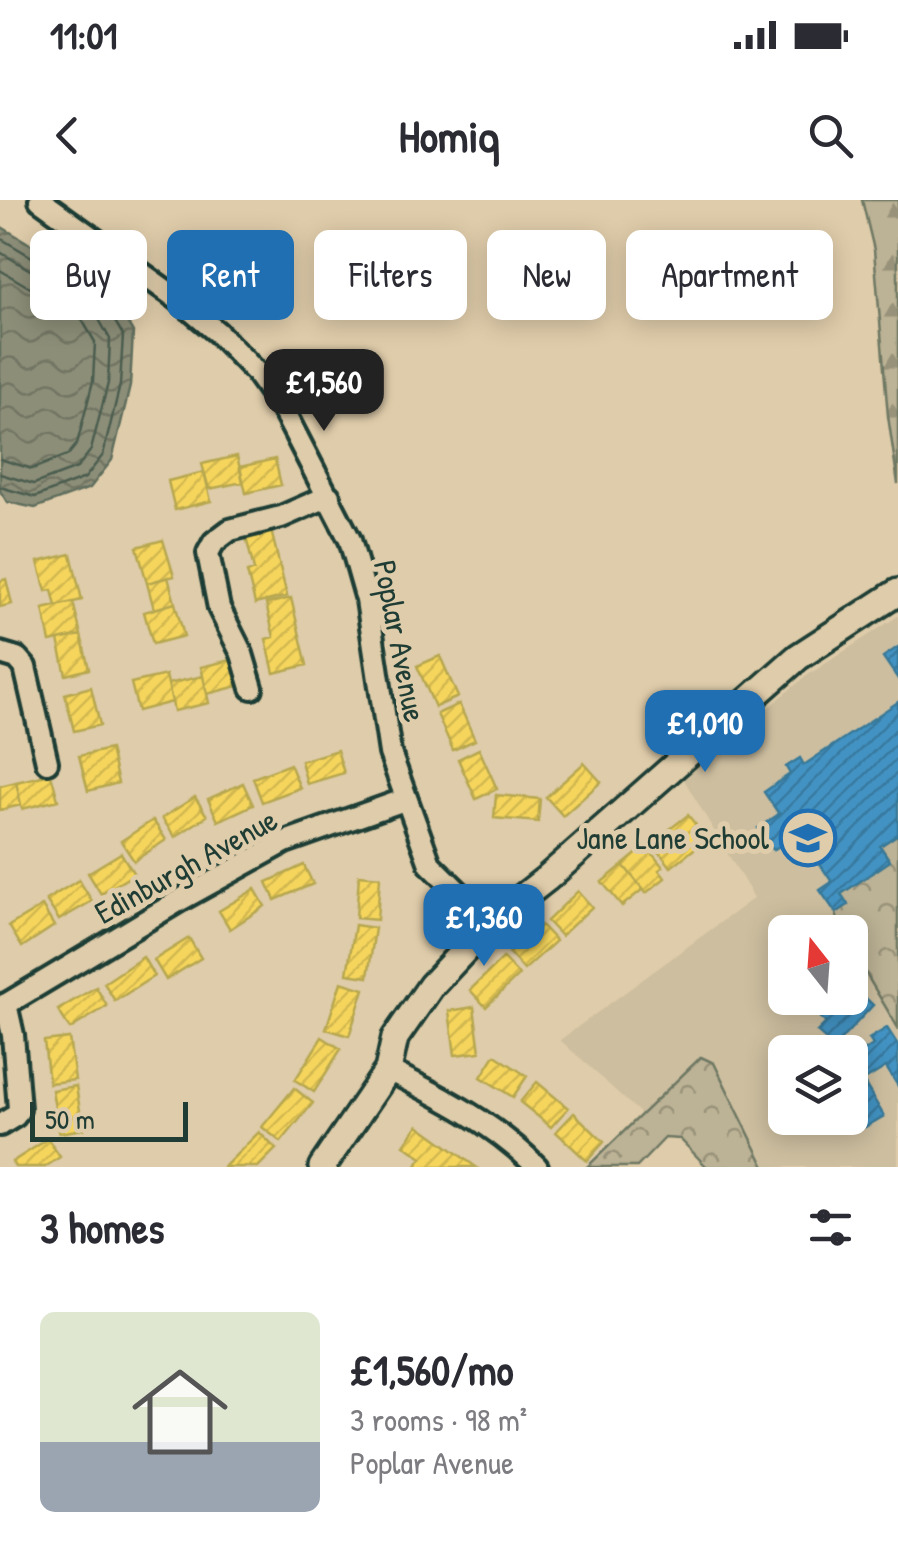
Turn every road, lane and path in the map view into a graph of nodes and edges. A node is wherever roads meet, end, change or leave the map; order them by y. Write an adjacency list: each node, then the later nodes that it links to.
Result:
1 (40, 200): 2 (street, Poplar Avenue)
2 (329, 496): 5 (street); 7 (street, Poplar Avenue)
3 (898, 592): 8 (street)
4 (0, 653): 6 (street)
5 (252, 688)
6 (47, 762)
7 (404, 800): 8 (street, Poplar Avenue); 9 (street, Edinburgh Avenue)
8 (490, 923): 10 (street)
9 (3, 1006): 11 (street, Edinburgh Avenue)
10 (388, 1070): 12 (street); 13 (street)
11 (0, 1125)
12 (322, 1167)
13 (537, 1167)

